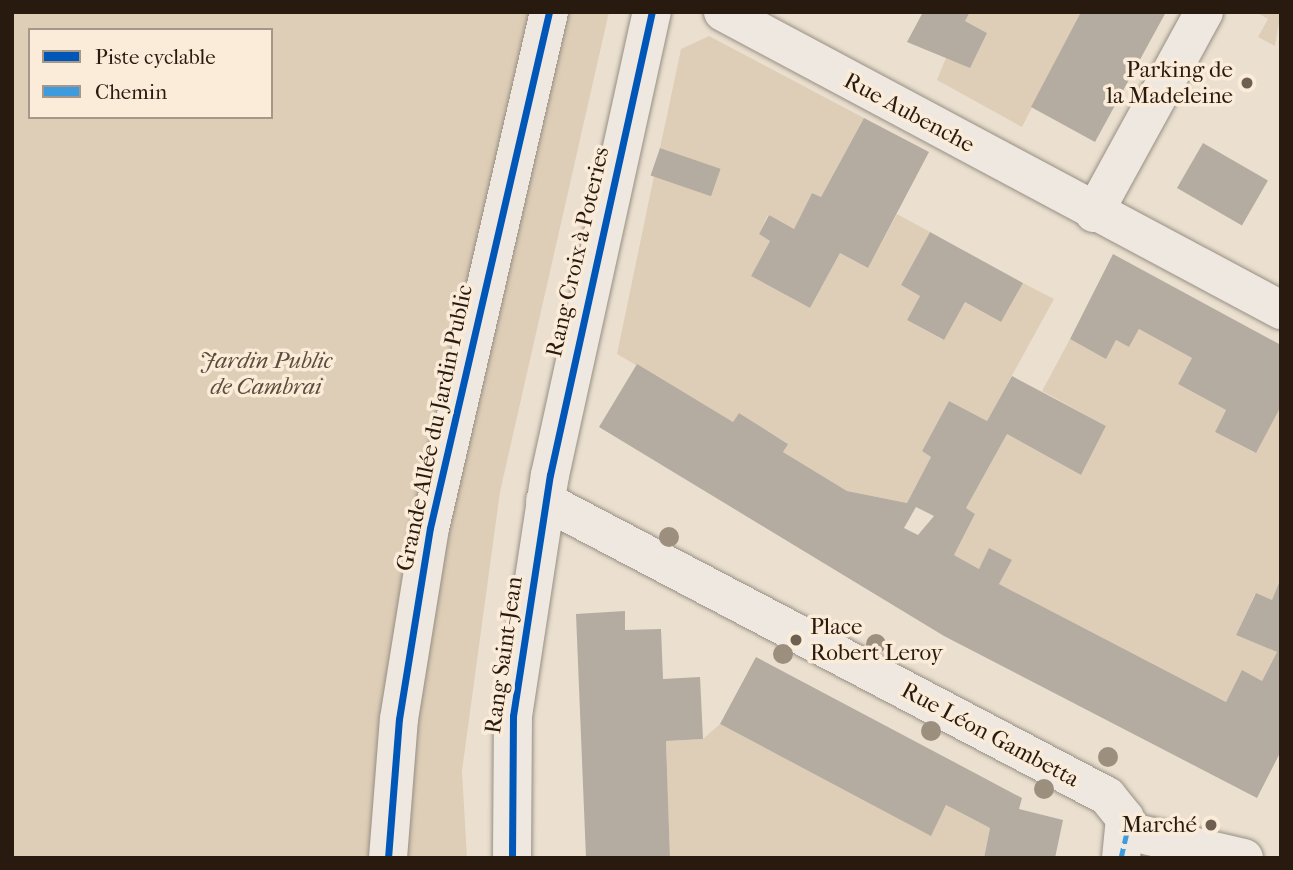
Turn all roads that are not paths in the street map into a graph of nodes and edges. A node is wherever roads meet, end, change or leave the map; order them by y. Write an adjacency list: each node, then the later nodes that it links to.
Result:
1 (549, 12): 9 (street, Grande Allée du Jardin Public)
2 (652, 12): 7 (street, Rang Croix à Poteries)
3 (723, 12): 5 (street, Rue Aubenche)
4 (1204, 12): 5 (street)
5 (1094, 213): 6 (street, Rue Aubenche)
6 (1281, 310)
7 (545, 501): 8 (street, Rue Léon Gambetta); 10 (street, Rang Saint-Jean)
8 (1124, 844): 11 (street, Rue Léon Gambetta)
9 (388, 858)
10 (512, 858)
11 (1244, 858)

